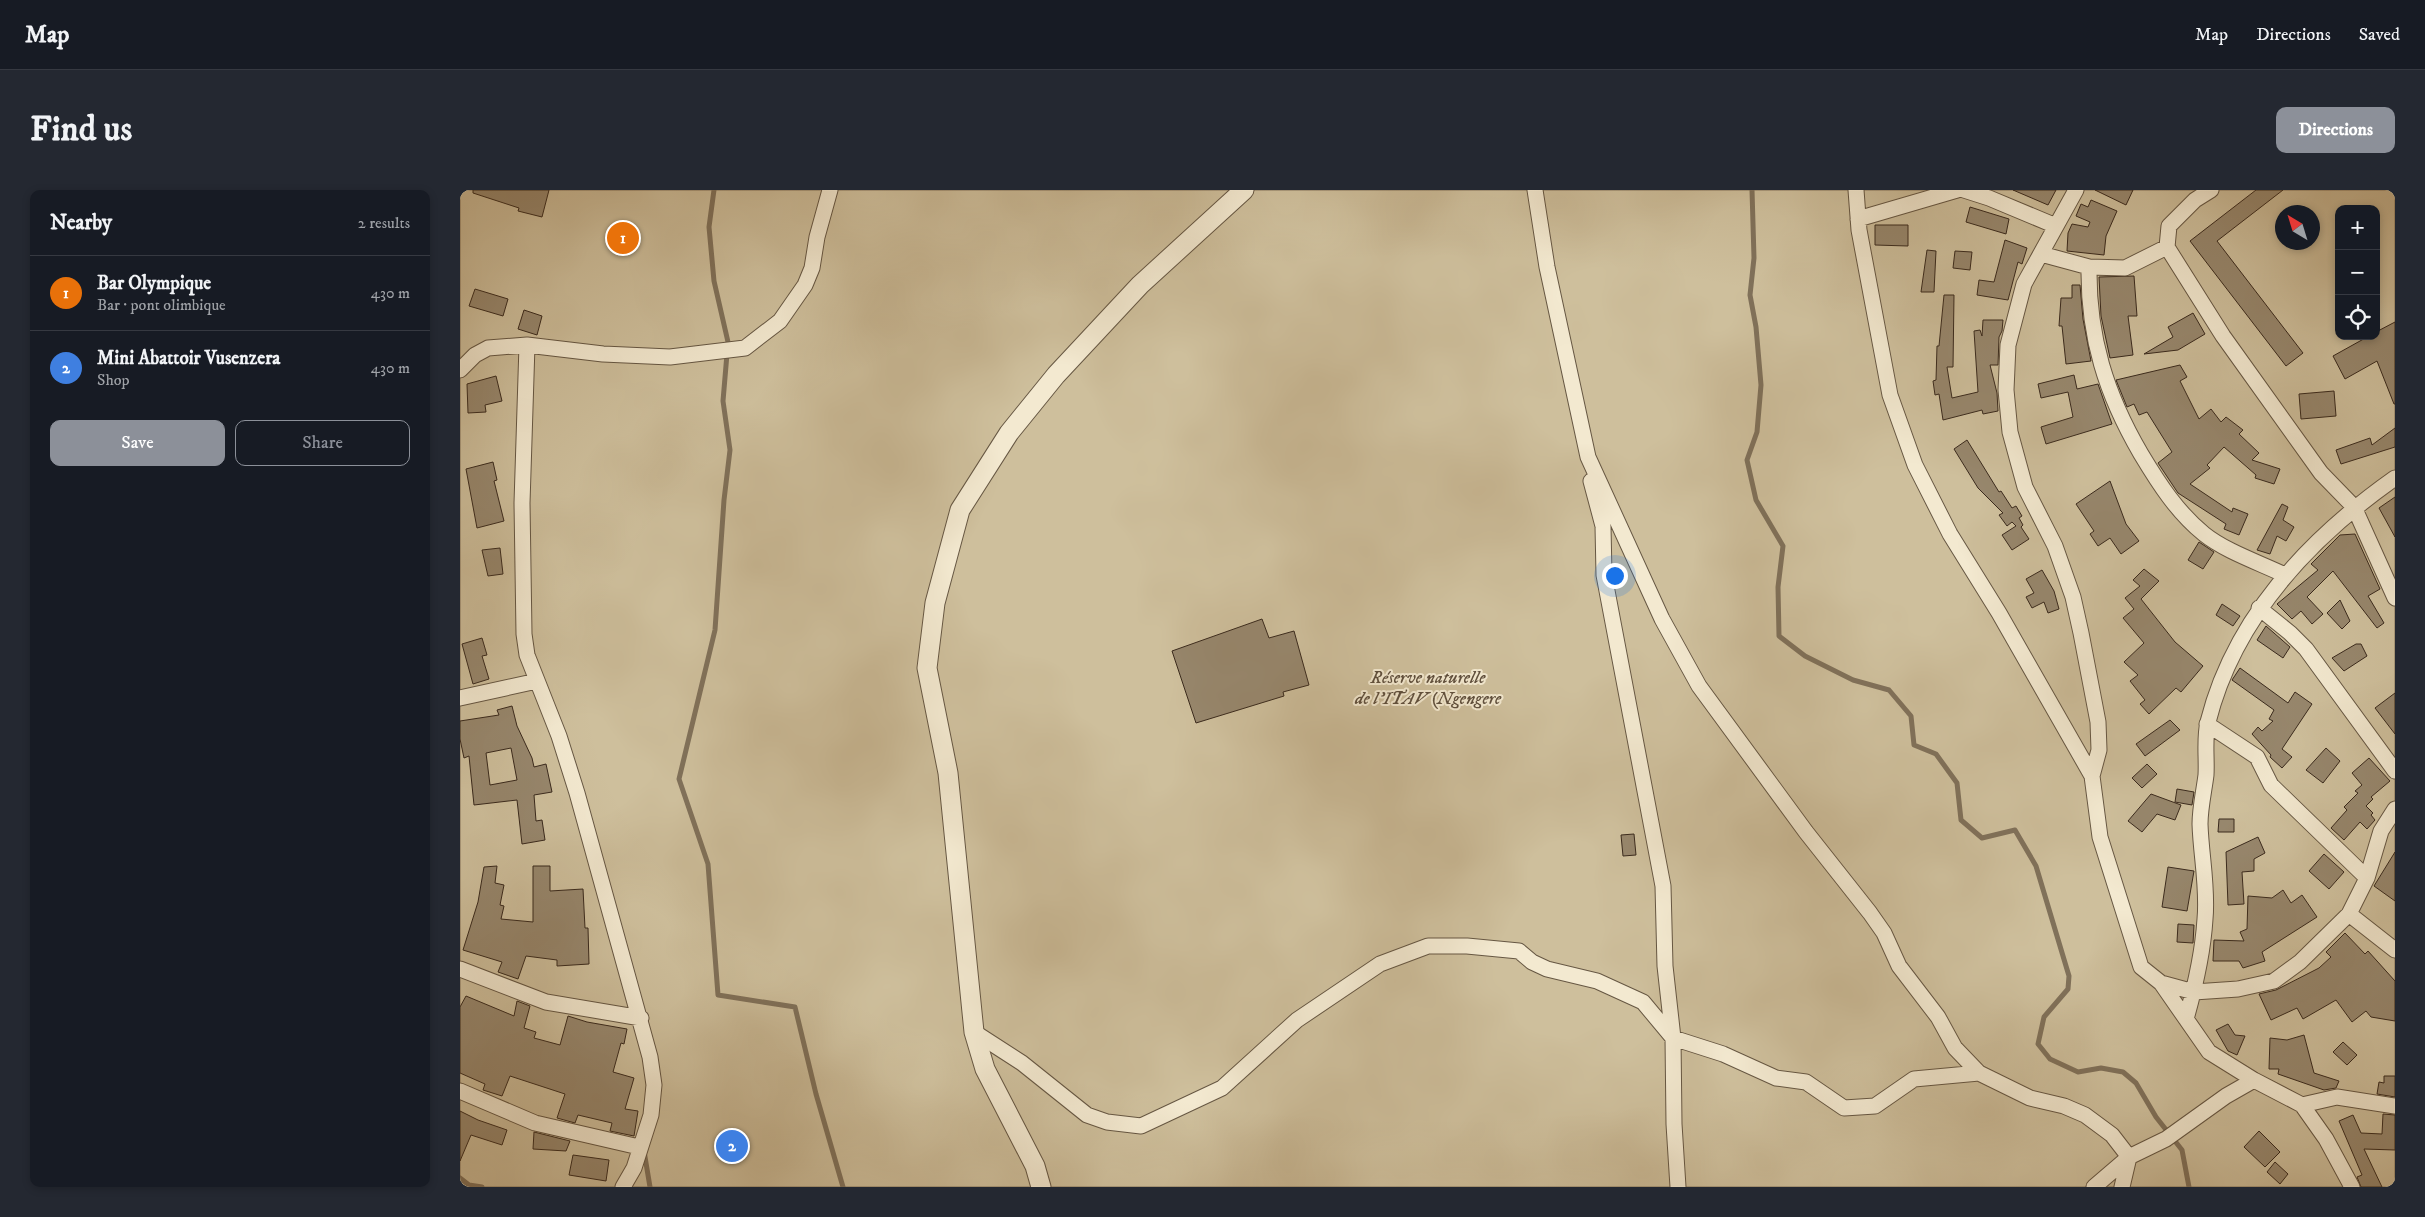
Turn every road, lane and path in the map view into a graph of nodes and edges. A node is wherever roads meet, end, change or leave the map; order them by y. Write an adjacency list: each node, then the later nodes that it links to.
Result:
1 (830, 190): 14 (street)
2 (1244, 190): 36 (street)
3 (1535, 190): 16 (street)
4 (1856, 190): 9 (street)
5 (1957, 190): 9 (street)
6 (1964, 190): 10 (street)
7 (2076, 190): 10 (street)
8 (2211, 190): 11 (street)
9 (1858, 219): 26 (street)
10 (2056, 226): 12 (street)
11 (2167, 247): 13 (street); 18 (street)
12 (2041, 254): 13 (street); 26 (street)
13 (2089, 267): 19 (street)
14 (527, 344): 15 (street); 22 (street)
15 (460, 370)
16 (1588, 457): 37 (street); 38 (street)
17 (2395, 478): 18 (street)
18 (2354, 507): 19 (street); 20 (street)
19 (2285, 575): 21 (street)
20 (2395, 598)
21 (2259, 608): 24 (street); 25 (street)
22 (537, 681): 23 (street); 34 (street)
23 (460, 698)
24 (2208, 724): 28 (street); 33 (street)
25 (2395, 771)
26 (2092, 776): 32 (street)
27 (2395, 809): 28 (street)
28 (2367, 878): 29 (street)
29 (2349, 914): 30 (street); 33 (street)
30 (2395, 950)
31 (460, 969): 34 (street)
32 (2161, 983): 33 (street); 35 (street)
33 (2194, 992): 35 (street)
34 (641, 1018): 43 (street)
35 (2186, 1019): 39 (street)
36 (974, 1032): 37 (street); 46 (street)
37 (1672, 1038): 38 (street); 47 (street)
38 (1979, 1072): 44 (street)
39 (2254, 1080): 41 (street); 44 (street)
40 (460, 1091): 43 (street)
41 (2302, 1105): 42 (street); 50 (street)
42 (2395, 1106)
43 (639, 1147): 45 (street)
44 (2129, 1156): 48 (street); 49 (street)
45 (623, 1187)
46 (1041, 1187)
47 (1678, 1187)
48 (2094, 1187)
49 (2122, 1187)
50 (2352, 1187)

